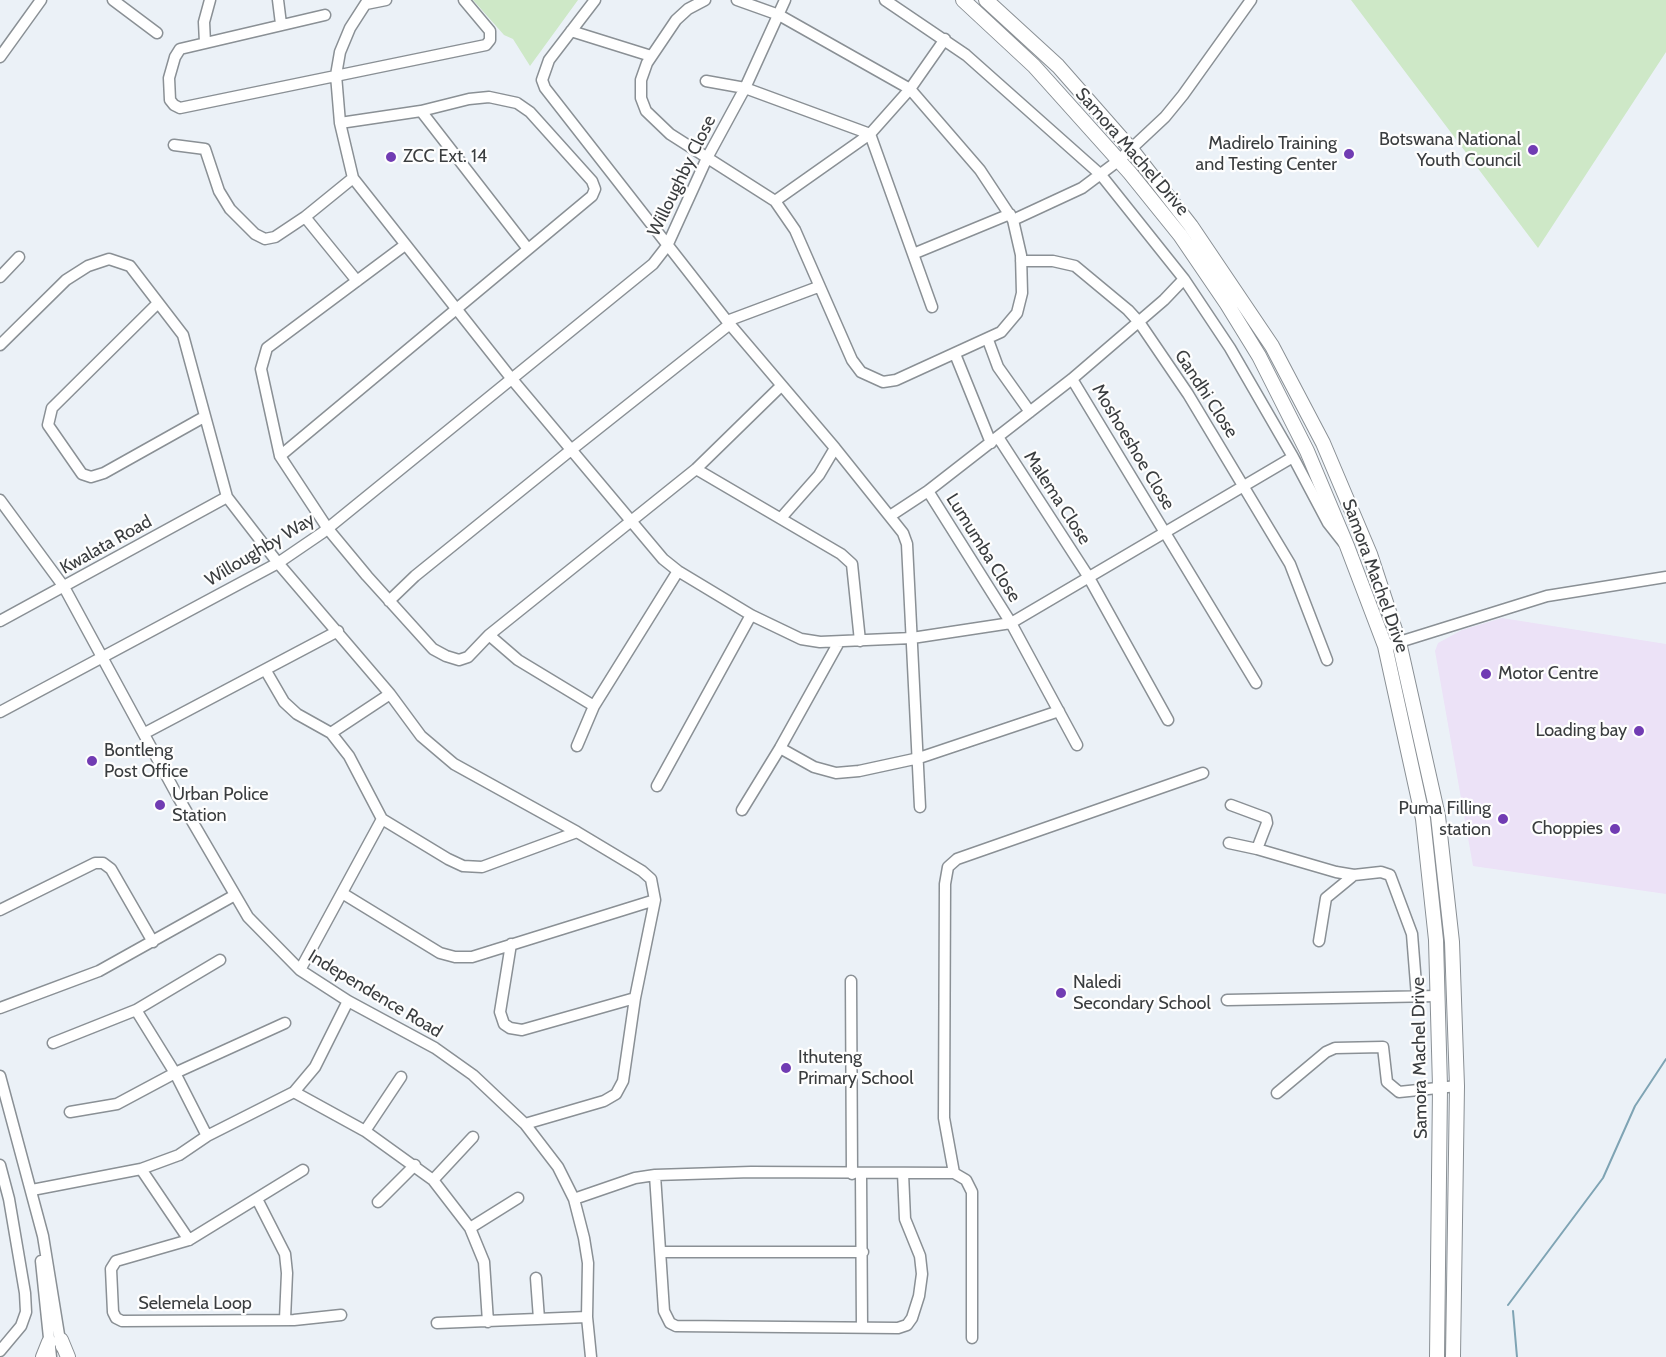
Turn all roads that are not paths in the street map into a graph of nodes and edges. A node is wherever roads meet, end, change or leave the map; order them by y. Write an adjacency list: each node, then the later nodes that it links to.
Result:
1 (41, 0): 24 (street)
2 (113, 0): 20 (street)
3 (210, 0): 22 (street)
4 (278, 0): 18 (street)
5 (386, 0): 15 (street)
6 (464, 0): 25 (street)
7 (595, 0): 19 (street)
8 (705, 0): 23 (street)
9 (737, 0): 17 (street)
10 (785, 0): 17 (street, Willoughby Close)
11 (885, 0): 21 (street)
12 (963, 0): 35 (main road, Samora Machel Drive)
13 (986, 0): 33 (main road, Samora Machel Drive)
14 (1251, 0): 33 (street)
15 (367, 2): 25 (street)
16 (325, 15): 18 (street)
17 (779, 15): 27 (street, Willoughby Close); 28 (street)
18 (281, 24): 22 (street)
19 (571, 31): 23 (street); 42 (street)
20 (158, 33)
21 (945, 39): 28 (street); 36 (street)
22 (205, 43): 25 (street)
23 (651, 56): 34 (street)
24 (0, 57)
25 (336, 75): 30 (street)
26 (706, 81): 27 (street)
27 (745, 88): 31 (street); 34 (street, Willoughby Close)
28 (910, 89): 31 (street); 40 (street)
29 (421, 111): 30 (street); 43 (street); 43 (street)
30 (340, 123): 37 (street)
31 (870, 134): 38 (street); 44 (street)
32 (174, 145): 39 (street)
33 (1131, 149): 35 (street); 94 (main road, Samora Machel Drive)
34 (707, 158): 38 (street); 42 (street, Willoughby Close)
35 (1118, 161): 36 (street); 79 (main road, Samora Machel Drive)
36 (1101, 175): 40 (street); 48 (street)
37 (353, 178): 39 (street); 41 (street)
38 (776, 201): 50 (street)
39 (304, 217): 49 (street)
40 (1011, 217): 44 (street); 46 (street)
41 (405, 245): 49 (street); 52 (street)
42 (667, 246): 55 (street); 59 (street, Willoughby Close)
43 (528, 249): 52 (street)
44 (914, 254): 53 (street)
45 (19, 257): 47 (street)
46 (1021, 261): 54 (street, Gandhi Close); 56 (street)
47 (0, 277)
48 (1184, 279): 54 (street); 68 (street)
49 (357, 281): 67 (street)
50 (818, 287): 55 (street); 58 (street)
51 (158, 303): 57 (street); 63 (street); 63 (street)
52 (456, 307): 59 (street); 67 (street)
53 (932, 307)
54 (1139, 322): 60 (street); 70 (street, Gandhi Close)
55 (728, 323): 61 (street); 66 (street)
56 (988, 340): 58 (street); 62 (street)
57 (0, 345)
58 (955, 354): 64 (street, Malema Close)
59 (511, 378): 66 (street); 77 (street, Willoughby Way)
60 (1072, 379): 62 (street); 78 (street, Moshoeshoe Close)
61 (781, 386): 65 (street); 69 (street)
62 (1030, 412): 64 (street)
63 (204, 417): 72 (street)
64 (994, 440): 71 (street); 82 (street, Malema Close)
65 (835, 448): 74 (street); 75 (street)
66 (571, 450): 76 (street); 85 (street)
67 (280, 456): 77 (street)
68 (1293, 457): 70 (street); 79 (street)
69 (696, 469): 75 (street); 76 (street)
70 (1244, 485): 78 (street); 97 (street, Gandhi Close)
71 (928, 491): 74 (street); 88 (street, Lumumba Close)
72 (227, 497): 80 (street); 84 (street, Kwalata Road)
73 (0, 500): 84 (street, Independence Road)
74 (890, 516): 91 (street)
75 (781, 518): 92 (street)
76 (630, 520): 81 (street); 90 (street)
77 (328, 529): 80 (street, Willoughby Way); 85 (street)
78 (1166, 532): 82 (street); 99 (street, Moshoeshoe Close)
79 (1347, 546): 95 (main road, Samora Machel Drive)
80 (278, 563): 89 (street); 96 (street, Willoughby Way)
81 (678, 572): 86 (street); 101 (street)
82 (1088, 576): 88 (street); 104 (street, Malema Close)
83 (1666, 577): 94 (street)
84 (64, 587): 87 (street, Kwalata Road); 96 (street, Independence Road)
85 (389, 601): 90 (street)
86 (751, 615): 93 (street); 112 (street)
87 (0, 621)
88 (1011, 623): 91 (street); 102 (street, Lumumba Close)
89 (338, 631): 98 (street); 100 (street)
90 (489, 635): 101 (street)
91 (912, 638): 92 (street); 110 (street)
92 (860, 641): 93 (street)
93 (839, 642): 109 (street)
94 (1399, 642): 95 (street); 143 (main road, Samora Machel Drive)
95 (1385, 646): 131 (main road, Samora Machel Drive)
96 (101, 657): 103 (street, Willoughby Way); 105 (street, Independence Road)
97 (1327, 660)
98 (266, 671): 105 (street); 106 (street)
99 (1257, 683)
100 (390, 694): 106 (street); 117 (street)
101 (594, 706): 108 (street)
102 (1059, 711): 107 (street, Lumumba Close); 110 (street)
103 (0, 712)
104 (1168, 720)
105 (145, 733): 122 (street, Independence Road)
106 (331, 733): 116 (street)
107 (1077, 745)
108 (577, 746)
109 (780, 748): 110 (street); 115 (street)
110 (919, 758): 114 (street)
111 (1203, 773): 157 (street)
112 (657, 786)
113 (1232, 806): 119 (street)
114 (920, 807)
115 (742, 810)
116 (382, 819): 117 (street); 121 (street)
117 (577, 832): 123 (street)
118 (1229, 843): 119 (street)
119 (1257, 849): 120 (street)
120 (1354, 875): 125 (street); 132 (street)
121 (342, 893): 127 (street); 129 (street)
122 (235, 895): 126 (street); 129 (street, Independence Road)
123 (655, 900): 127 (street); 133 (street)
124 (0, 910): 126 (street)
125 (1318, 941)
126 (153, 942): 136 (street)
127 (511, 944): 133 (street)
128 (220, 960): 137 (street)
129 (300, 970): 135 (street, Independence Road)
130 (851, 981): 158 (street)
131 (1438, 996): 132 (street); 144 (main road, Samora Machel Drive)
132 (1417, 997): 134 (street)
133 (635, 998): 148 (street)
134 (1227, 1000)
135 (348, 1001): 145 (street); 148 (street, Independence Road)
136 (0, 1008)
137 (136, 1010): 139 (street); 140 (street)
138 (285, 1023): 140 (street)
139 (53, 1043)
140 (175, 1073): 147 (street); 150 (street)
141 (0, 1076): 161 (street)
142 (401, 1077): 149 (street)
143 (1457, 1086): 144 (street); 189 (main road, Samora Machel Drive)
144 (1440, 1087): 146 (street); 188 (main road, Samora Machel Drive)
145 (294, 1092): 149 (street); 150 (street)
146 (1277, 1093)
147 (70, 1112)
148 (525, 1124): 163 (street, Independence Road)
149 (364, 1131): 153 (street)
150 (207, 1136): 154 (street)
151 (473, 1137): 160 (street)
152 (0, 1165): 181 (street)
153 (416, 1165): 160 (street); 165 (street)
154 (141, 1169): 161 (street); 167 (street)
155 (303, 1170): 164 (street)
156 (903, 1173): 157 (street); 158 (street); 177 (street)
157 (954, 1173): 179 (street)
158 (856, 1174): 159 (street); 169 (street)
159 (655, 1175): 163 (street); 168 (street)
160 (433, 1180): 166 (street)
161 (32, 1190): 180 (street)
162 (518, 1198): 166 (street)
163 (574, 1199): 172 (street, Independence Road)
164 (258, 1201): 167 (street); 173 (street)
165 (378, 1202)
166 (470, 1228): 175 (street)
167 (189, 1240): 173 (street, Selemela Loop)
168 (661, 1252): 169 (street); 177 (street)
169 (863, 1252): 177 (street)
170 (536, 1278): 174 (street)
171 (341, 1315): 173 (street)
172 (587, 1317): 174 (street); 178 (street, Independence Road)
173 (285, 1319)
174 (539, 1319): 175 (street)
175 (488, 1322): 176 (street)
176 (437, 1323)
177 (862, 1327)
178 (588, 1331): 186 (street, Independence Road); 187 (street, Independence Road)
179 (972, 1338)
180 (55, 1341): 182 (main road); 183 (street); 184 (street); 185 (main road)
181 (0, 1351)
182 (43, 1357)
183 (51, 1357)
184 (62, 1357)
185 (68, 1357)
186 (585, 1357)
187 (591, 1357)
188 (1437, 1357)
189 (1453, 1357)

